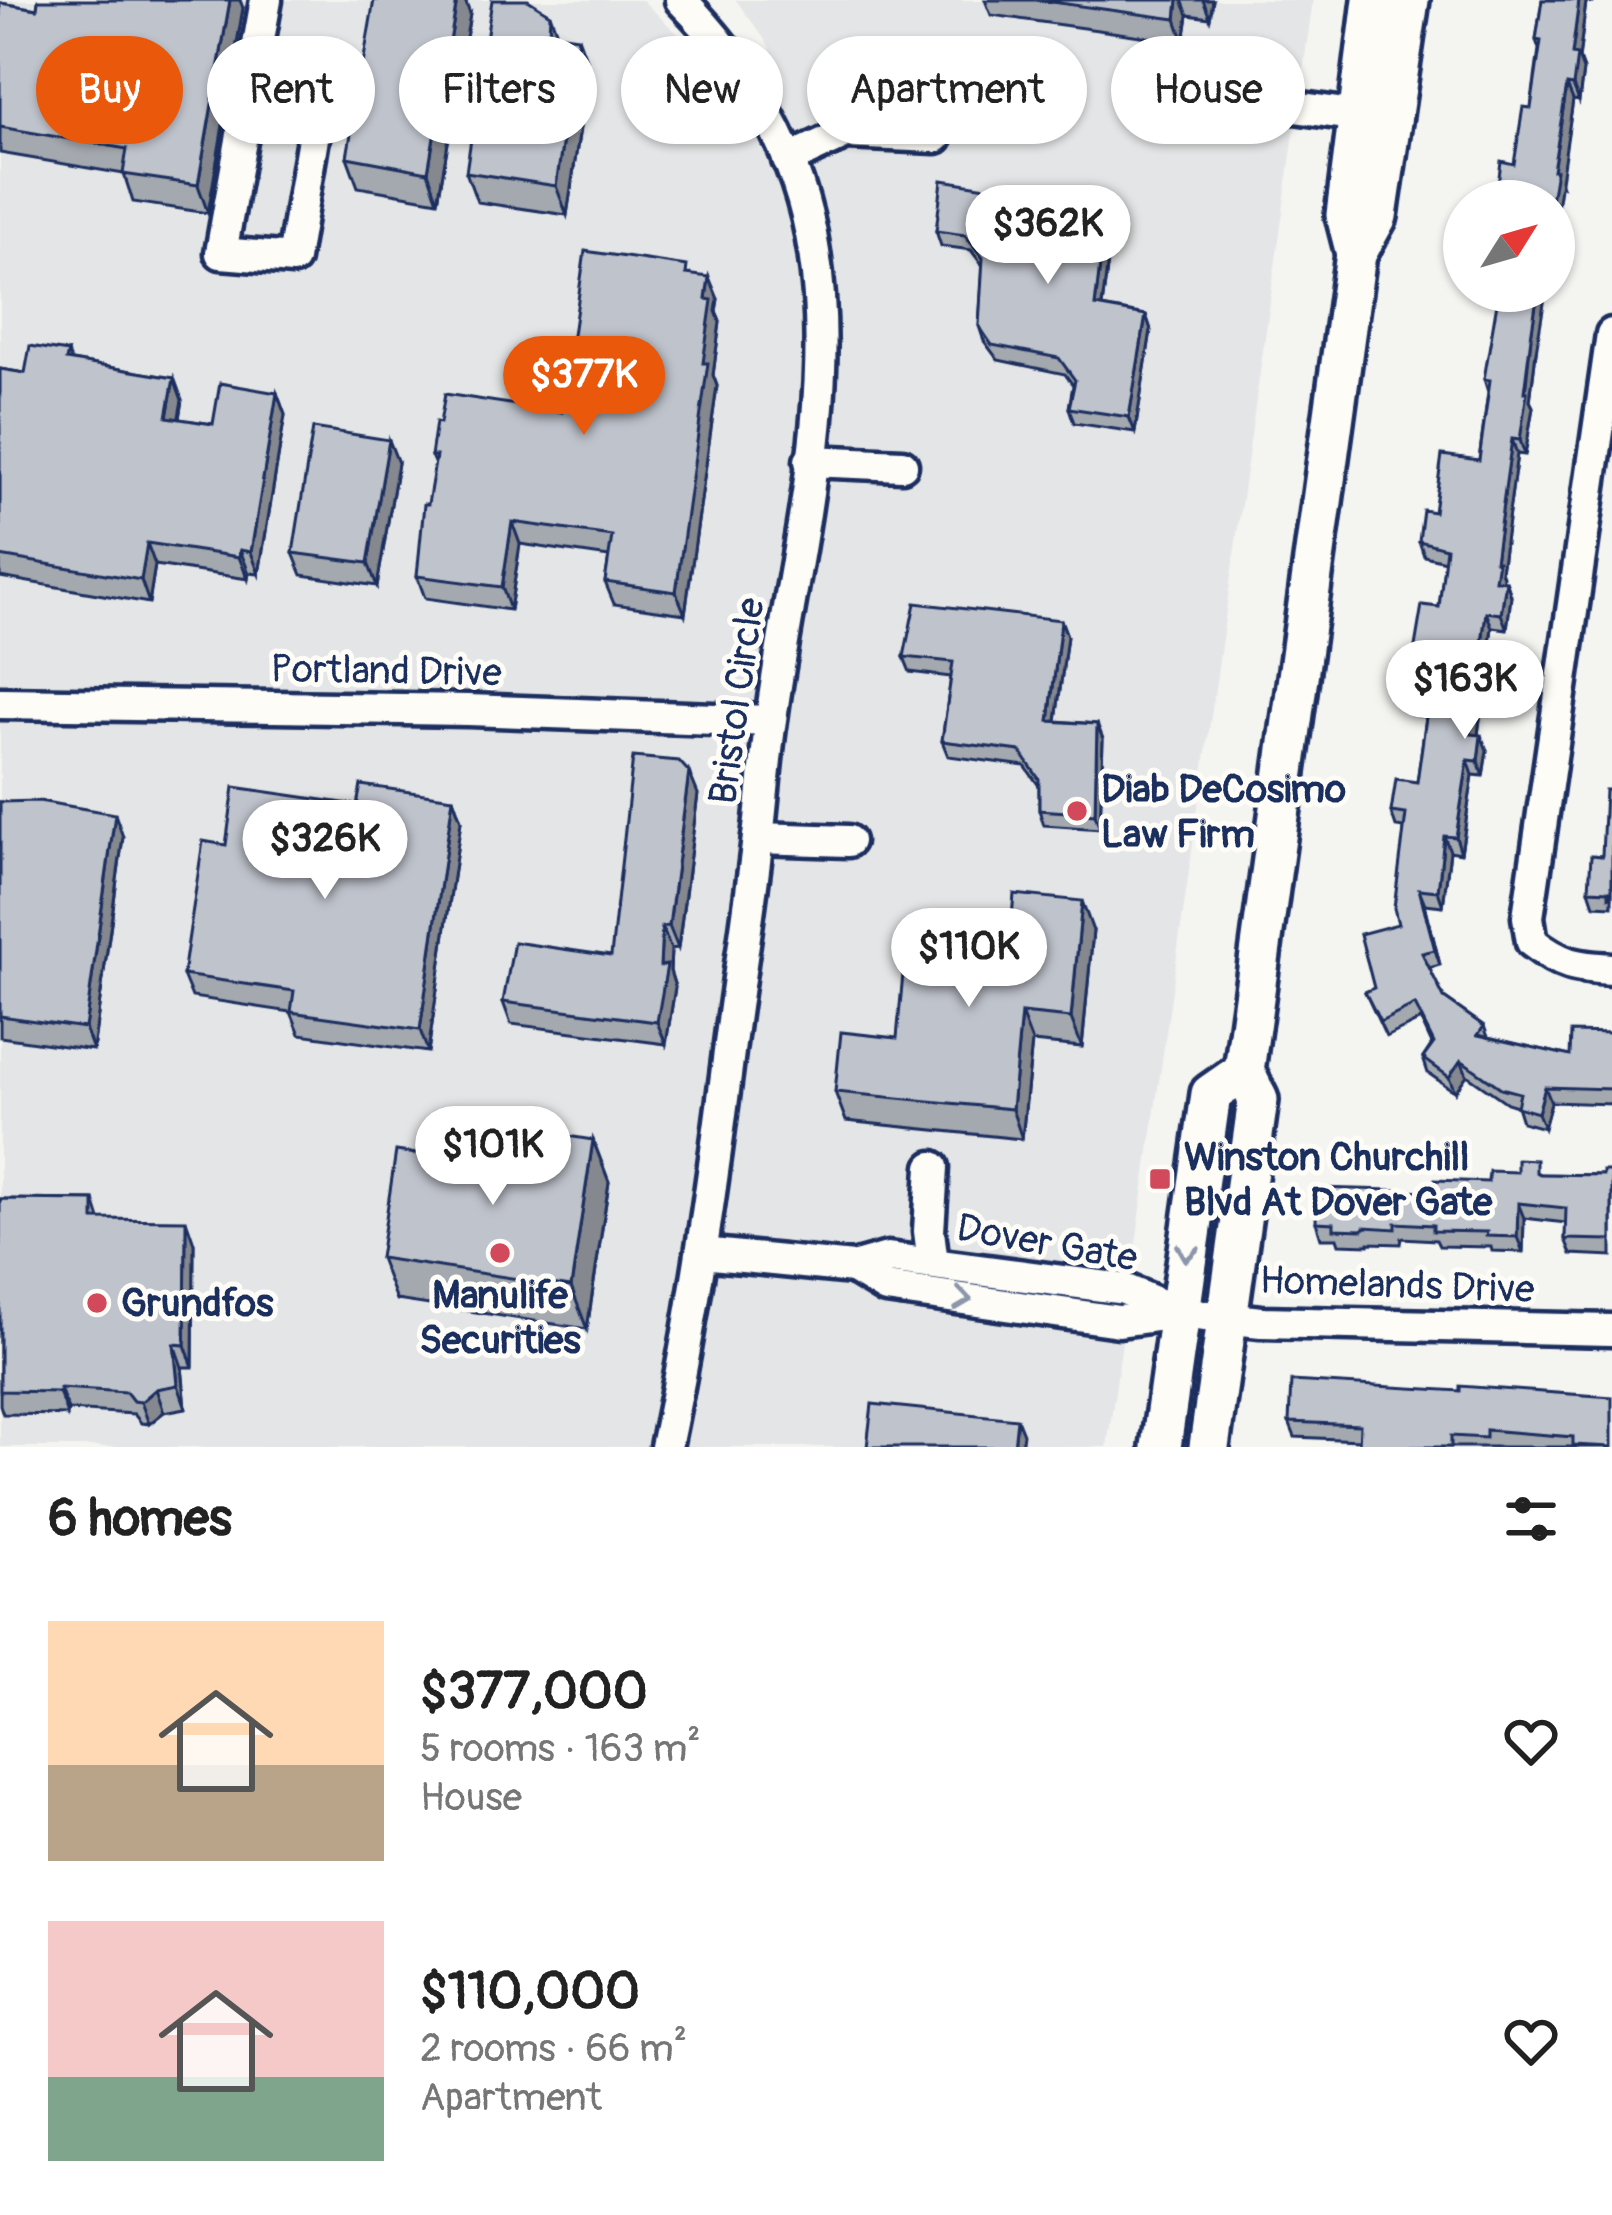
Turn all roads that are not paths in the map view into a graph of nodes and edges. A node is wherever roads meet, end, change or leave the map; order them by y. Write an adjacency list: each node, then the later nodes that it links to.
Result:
1 (266, 0): 5 (street)
2 (681, 0): 10 (street, Bristol Circle)
3 (1373, 0): 8 (main road)
4 (1408, 0): 11 (main road)
5 (260, 36)
6 (248, 100): 6 (street)
7 (1305, 108): 8 (street)
8 (1359, 116): 11 (main road)
9 (822, 144): 10 (street)
10 (788, 160): 13 (street, Bristol Circle)
11 (1356, 254): 20 (main road)
12 (1612, 334): 19 (street)
13 (811, 461): 14 (street); 16 (street, Bristol Circle)
14 (902, 465)
15 (0, 703): 16 (street, Portland Drive)
16 (770, 722): 17 (street, Bristol Circle)
17 (758, 838): 18 (street); 22 (street, Bristol Circle)
18 (848, 841)
19 (1612, 969)
20 (1244, 1071): 25 (main road, one-way to 25); 26 (main road)
21 (933, 1167): 23 (street)
22 (702, 1252): 24 (street, Dover Gate); 28 (street, Bristol Circle)
23 (933, 1263): 24 (street, Dover Gate); 25 (street, Dover Gate)
24 (853, 1268): 25 (street, Dover Gate, one-way to 25)
25 (1179, 1313): 26 (street, Homelands Drive); 29 (main road)
26 (1227, 1318): 27 (street, Homelands Drive); 30 (main road)
27 (1612, 1330)
28 (666, 1447)
29 (1161, 1447)
30 (1209, 1447)

